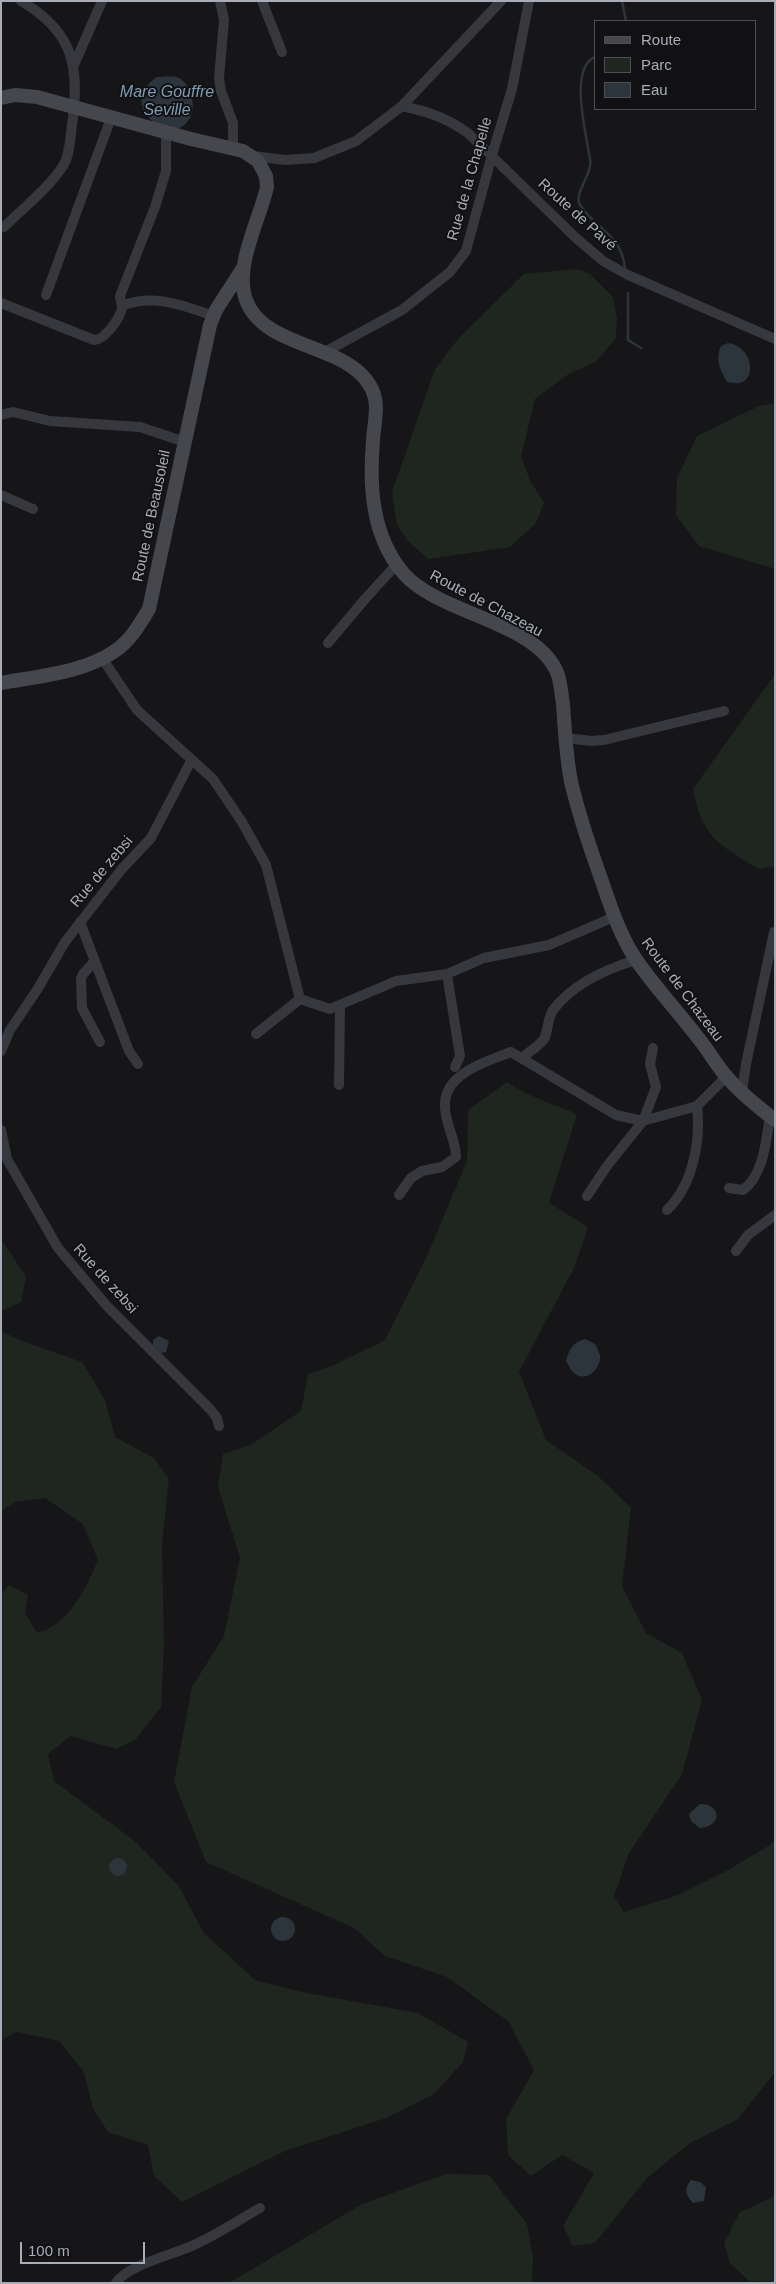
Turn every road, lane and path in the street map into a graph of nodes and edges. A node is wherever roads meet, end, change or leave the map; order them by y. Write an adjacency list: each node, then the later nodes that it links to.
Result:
1 (21, 1): 8 (street)
2 (102, 1): 8 (street)
3 (220, 1): 14 (street)
4 (262, 1): 7 (street)
5 (502, 1): 10 (street)
6 (529, 1): 15 (street, Rue de la Chapelle)
7 (282, 52)
8 (74, 65): 11 (street)
9 (1, 98): 11 (main road)
10 (402, 106): 15 (street, Route de Pavé); 16 (street)
11 (74, 107): 12 (main road); 17 (street)
12 (111, 118): 13 (main road); 19 (street)
13 (166, 132): 14 (main road); 21 (street)
14 (233, 148): 16 (main road)
15 (492, 155): 23 (street, Route de Pavé); 24 (street, Rue de la Chapelle)
16 (253, 156): 18 (main road, Route de Chazeau)
17 (4, 227)
18 (243, 268): 22 (main road, Route de Beausoleil); 24 (main road, Route de Chazeau)
19 (46, 295)
20 (1, 303): 21 (street)
21 (122, 306): 22 (street)
22 (214, 316): 26 (main road, Route de Beausoleil)
23 (775, 339)
24 (323, 353): 29 (main road, Route de Chazeau)
25 (1, 415): 26 (street)
26 (185, 442): 31 (main road, Route de Beausoleil)
27 (1, 495): 28 (street)
28 (33, 509)
29 (398, 564): 30 (street); 34 (main road, Route de Chazeau)
30 (328, 643)
31 (102, 658): 32 (main road, Route de Beausoleil); 35 (street)
32 (1, 683)
33 (724, 711): 34 (street)
34 (566, 738): 36 (main road, Route de Chazeau)
35 (191, 761): 37 (street, Rue de zebsi); 42 (street)
36 (614, 917): 39 (main road, Route de Chazeau); 41 (street)
37 (80, 922): 40 (street); 47 (street, Rue de zebsi)
38 (774, 932): 53 (street)
39 (636, 960): 48 (street); 51 (main road, Route de Chazeau)
40 (96, 961): 45 (street); 49 (street)
41 (447, 974): 43 (street); 50 (street)
42 (300, 1000): 43 (street); 44 (street)
43 (340, 1006): 52 (street)
44 (256, 1034)
45 (100, 1042)
46 (653, 1048): 56 (street)
47 (1, 1051)
48 (523, 1057): 56 (street); 59 (street)
49 (138, 1064)
50 (455, 1067)
51 (726, 1077): 53 (main road, Route de Chazeau); 54 (street)
52 (340, 1085)
53 (742, 1092): 55 (main road, Route de Chazeau)
54 (697, 1106): 56 (street); 61 (street)
55 (772, 1118): 58 (street)
56 (643, 1121): 60 (street)
57 (1, 1130): 64 (street, Rue de zebsi)
58 (729, 1188)
59 (398, 1195)
60 (587, 1196)
61 (667, 1210)
62 (775, 1215): 63 (street)
63 (736, 1251)
64 (219, 1426)
65 (260, 2208): 66 (street)
66 (116, 2283)

